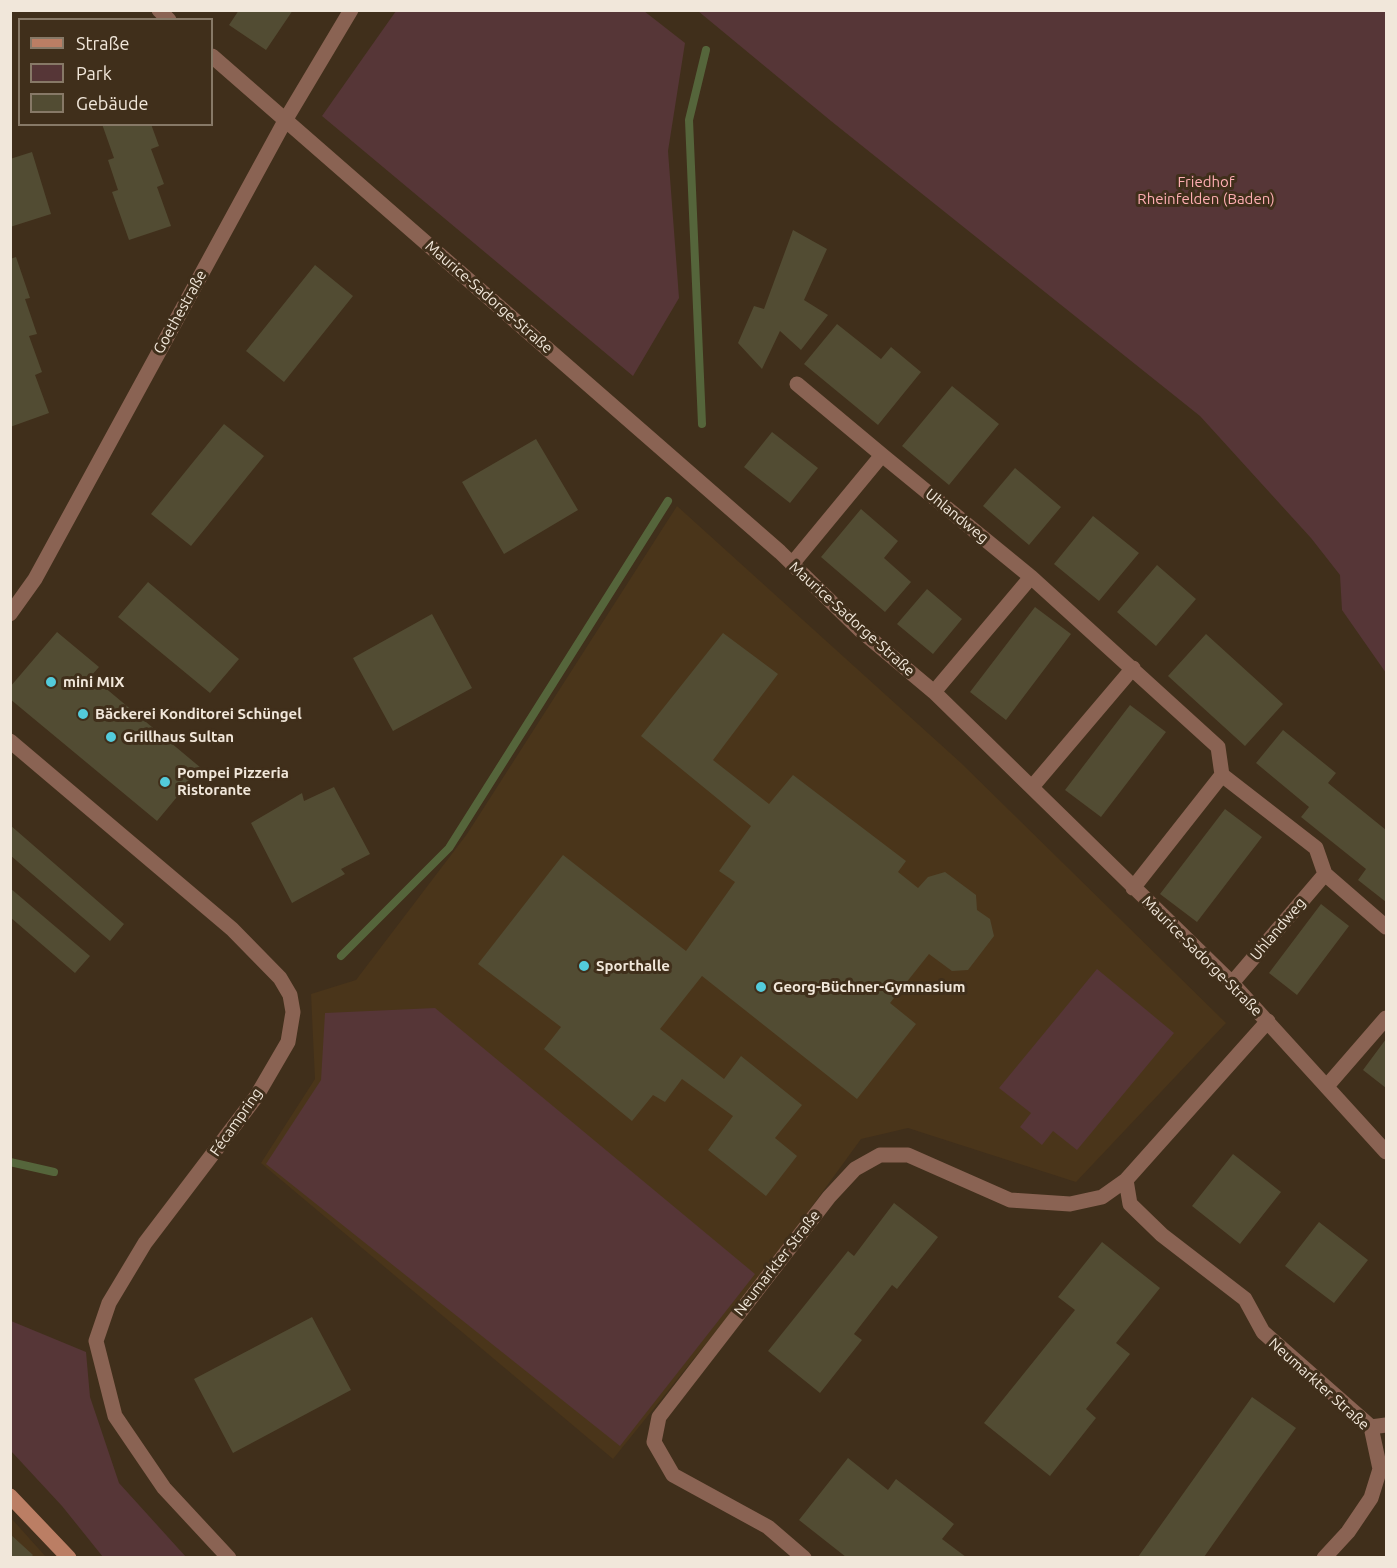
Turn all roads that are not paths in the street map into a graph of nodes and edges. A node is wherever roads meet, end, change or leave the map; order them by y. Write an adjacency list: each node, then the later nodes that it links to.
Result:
1 (351, 10): 3 (street, Goethestraße)
2 (213, 57): 3 (street, Maurice-Sadorge-Straße)
3 (286, 119): 6 (street, Maurice-Sadorge-Straße); 8 (street, Goethestraße)
4 (797, 384): 5 (street, Uhlandweg)
5 (882, 455): 6 (street); 7 (street, Uhlandweg)
6 (792, 564): 10 (street, Maurice-Sadorge-Straße)
7 (1031, 577): 9 (street, Uhlandweg); 10 (street)
8 (10, 614)
9 (1133, 668): 12 (street, Uhlandweg); 13 (street)
10 (934, 692): 13 (street, Maurice-Sadorge-Straße)
11 (10, 741): 27 (street, Fécampring)
12 (1222, 775): 14 (street); 15 (street)
13 (1032, 788): 15 (street, Maurice-Sadorge-Straße)
14 (1325, 874): 16 (street); 17 (street, Uhlandweg)
15 (1133, 888): 17 (street, Maurice-Sadorge-Straße)
16 (1386, 927)
17 (1232, 983): 19 (street, Maurice-Sadorge-Straße)
18 (1386, 1018): 20 (street)
19 (1268, 1021): 20 (street, Maurice-Sadorge-Straße); 22 (street, Neumarkter Straße)
20 (1327, 1086): 21 (street, Maurice-Sadorge-Straße)
21 (1386, 1152)
22 (1126, 1180): 23 (street, Neumarkter Straße); 28 (street, Neumarkter Straße)
23 (1379, 1426): 24 (street, Neumarkter Straße)
24 (1383, 1468): 29 (street, Neumarkter Straße)
25 (10, 1496): 26 (main road)
26 (69, 1557)
27 (229, 1557)
28 (804, 1557)
29 (1324, 1557)

